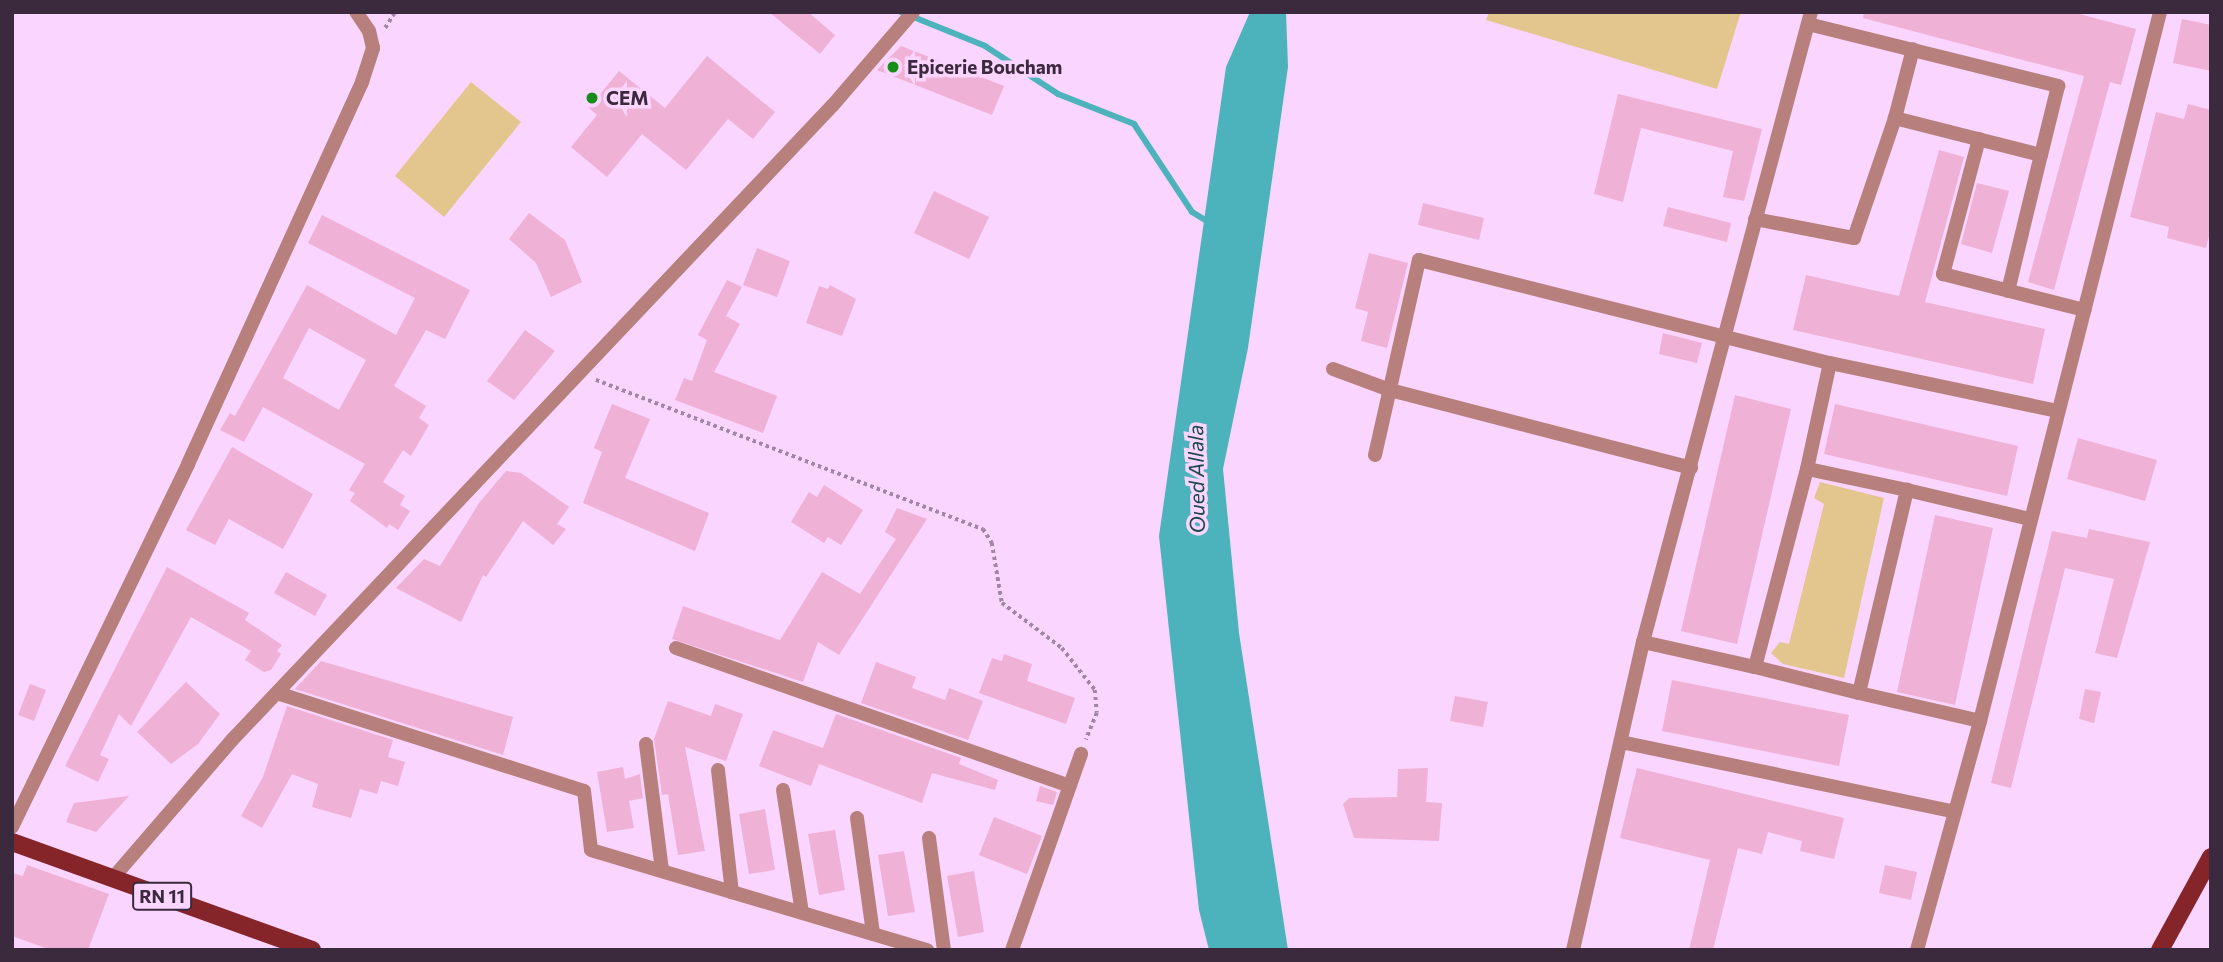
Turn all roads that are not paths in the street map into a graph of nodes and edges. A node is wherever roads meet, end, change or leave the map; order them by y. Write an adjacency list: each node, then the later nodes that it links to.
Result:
1 (356, 12): 36 (street)
2 (913, 12): 25 (street)
3 (2160, 12): 11 (street)
4 (1810, 18): 5 (street); 9 (street)
5 (1913, 49): 6 (street); 8 (street)
6 (1895, 118): 7 (street); 9 (street)
7 (1979, 139): 8 (street); 10 (street)
8 (2041, 155): 10 (street)
9 (1755, 219): 12 (street)
10 (2008, 290): 11 (street)
11 (2084, 310): 16 (street)
12 (1724, 333): 13 (street); 15 (street); 18 (street)
13 (1830, 363): 16 (street); 19 (street)
14 (1333, 369): 15 (street)
15 (1390, 390): 17 (street); 18 (street)
16 (2058, 411): 21 (street)
17 (1375, 455)
18 (1691, 468): 22 (street)
19 (1807, 469): 20 (street); 24 (street)
20 (1907, 490): 21 (street); 26 (street)
21 (2030, 519): 27 (street)
22 (1643, 642): 24 (street); 28 (street)
23 (676, 648): 32 (street)
24 (1755, 667): 26 (street)
25 (276, 693): 40 (street); 41 (street)
26 (1859, 693): 27 (street)
27 (1980, 721): 34 (street)
28 (1621, 742): 34 (street); 49 (street)
29 (646, 744): 40 (street)
30 (1080, 754): 32 (street)
31 (718, 770): 42 (street)
32 (1069, 786): 48 (street)
33 (783, 790): 43 (street)
34 (1955, 812): 50 (street)
35 (857, 818): 44 (street)
36 (12, 827)
37 (929, 838): 47 (street)
38 (12, 842): 41 (main road, RN 11)
39 (2211, 857): 51 (main road)
40 (662, 871): 42 (street)
41 (113, 879): 45 (main road, RN 11)
42 (732, 892): 43 (street)
43 (802, 913): 44 (street)
44 (873, 934): 46 (street)
45 (312, 950)
46 (927, 950)
47 (944, 950)
48 (1012, 950)
49 (1573, 950)
50 (1917, 950)
51 (2160, 950)

